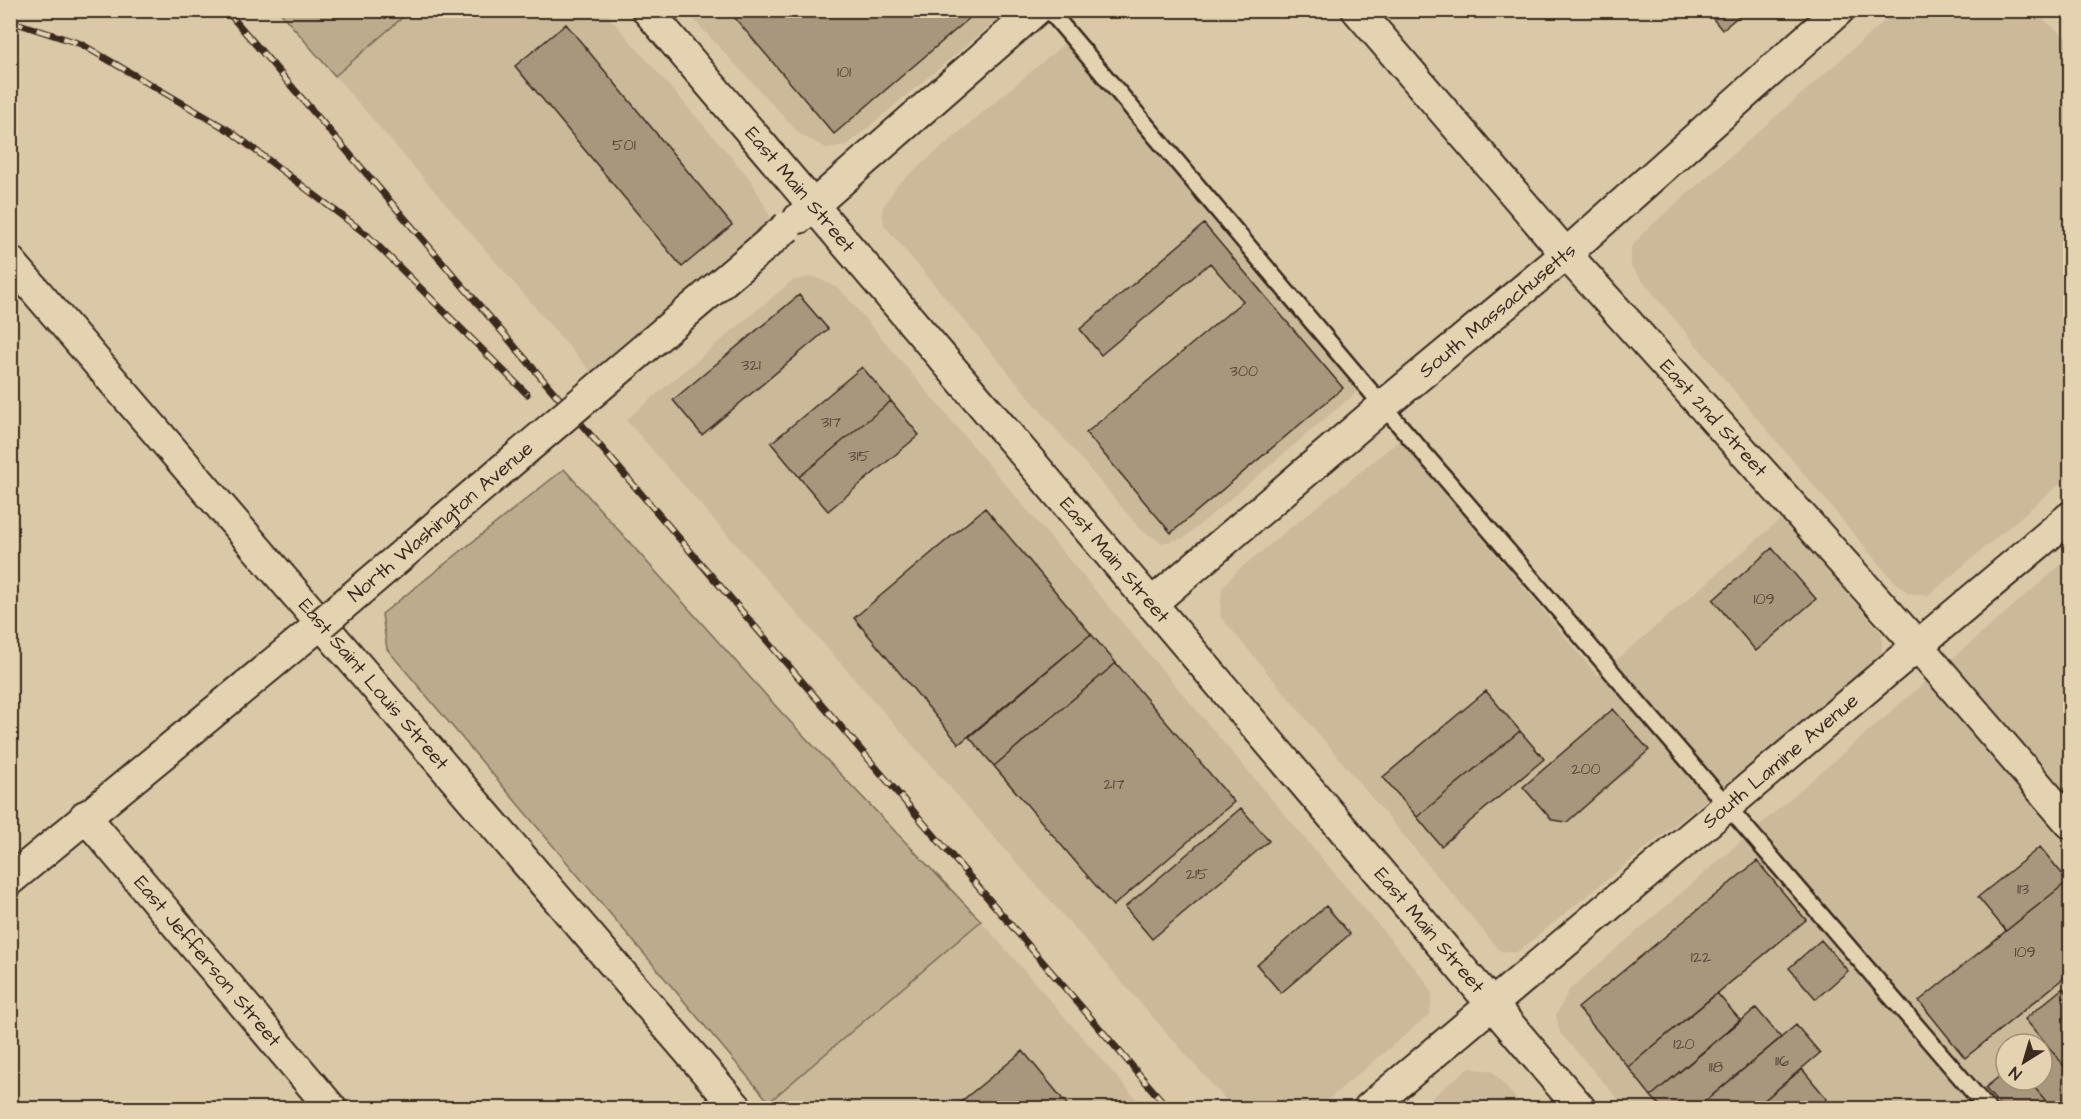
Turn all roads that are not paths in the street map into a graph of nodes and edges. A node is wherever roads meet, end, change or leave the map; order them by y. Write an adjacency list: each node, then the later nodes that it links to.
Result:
1 (647, 10): 6 (street, East Main Street)
2 (1036, 10): 6 (street, North Washington Avenue)
3 (1049, 10): 9 (lane)
4 (1357, 10): 7 (street, East 2nd Street)
5 (1839, 10): 7 (street, South Massachusetts)
6 (814, 207): 11 (street, East Main Street); 12 (street, North Washington Avenue, bridge)
7 (1566, 254): 9 (street, South Massachusetts); 13 (street, East 2nd Street)
8 (10, 261): 12 (street, East Saint Louis Street)
9 (1383, 406): 11 (street, South Massachusetts); 14 (lane)
10 (2070, 517): 13 (street, South Lamine Avenue)
11 (1151, 604): 18 (street, East Main Street)
12 (321, 623): 15 (street, North Washington Avenue); 20 (street, East Saint Louis Street)
13 (1917, 645): 14 (street, South Lamine Avenue); 16 (street, East 2nd Street)
14 (1727, 807): 18 (street, South Lamine Avenue); 23 (lane)
15 (85, 816): 17 (street, North Washington Avenue); 19 (street, East Jefferson Street)
16 (2070, 824)
17 (10, 880)
18 (1492, 1004): 21 (street, South Lamine Avenue); 22 (street, East Main Street)
19 (331, 1108)
20 (737, 1108)
21 (1370, 1108)
22 (1580, 1108)
23 (1987, 1108)

